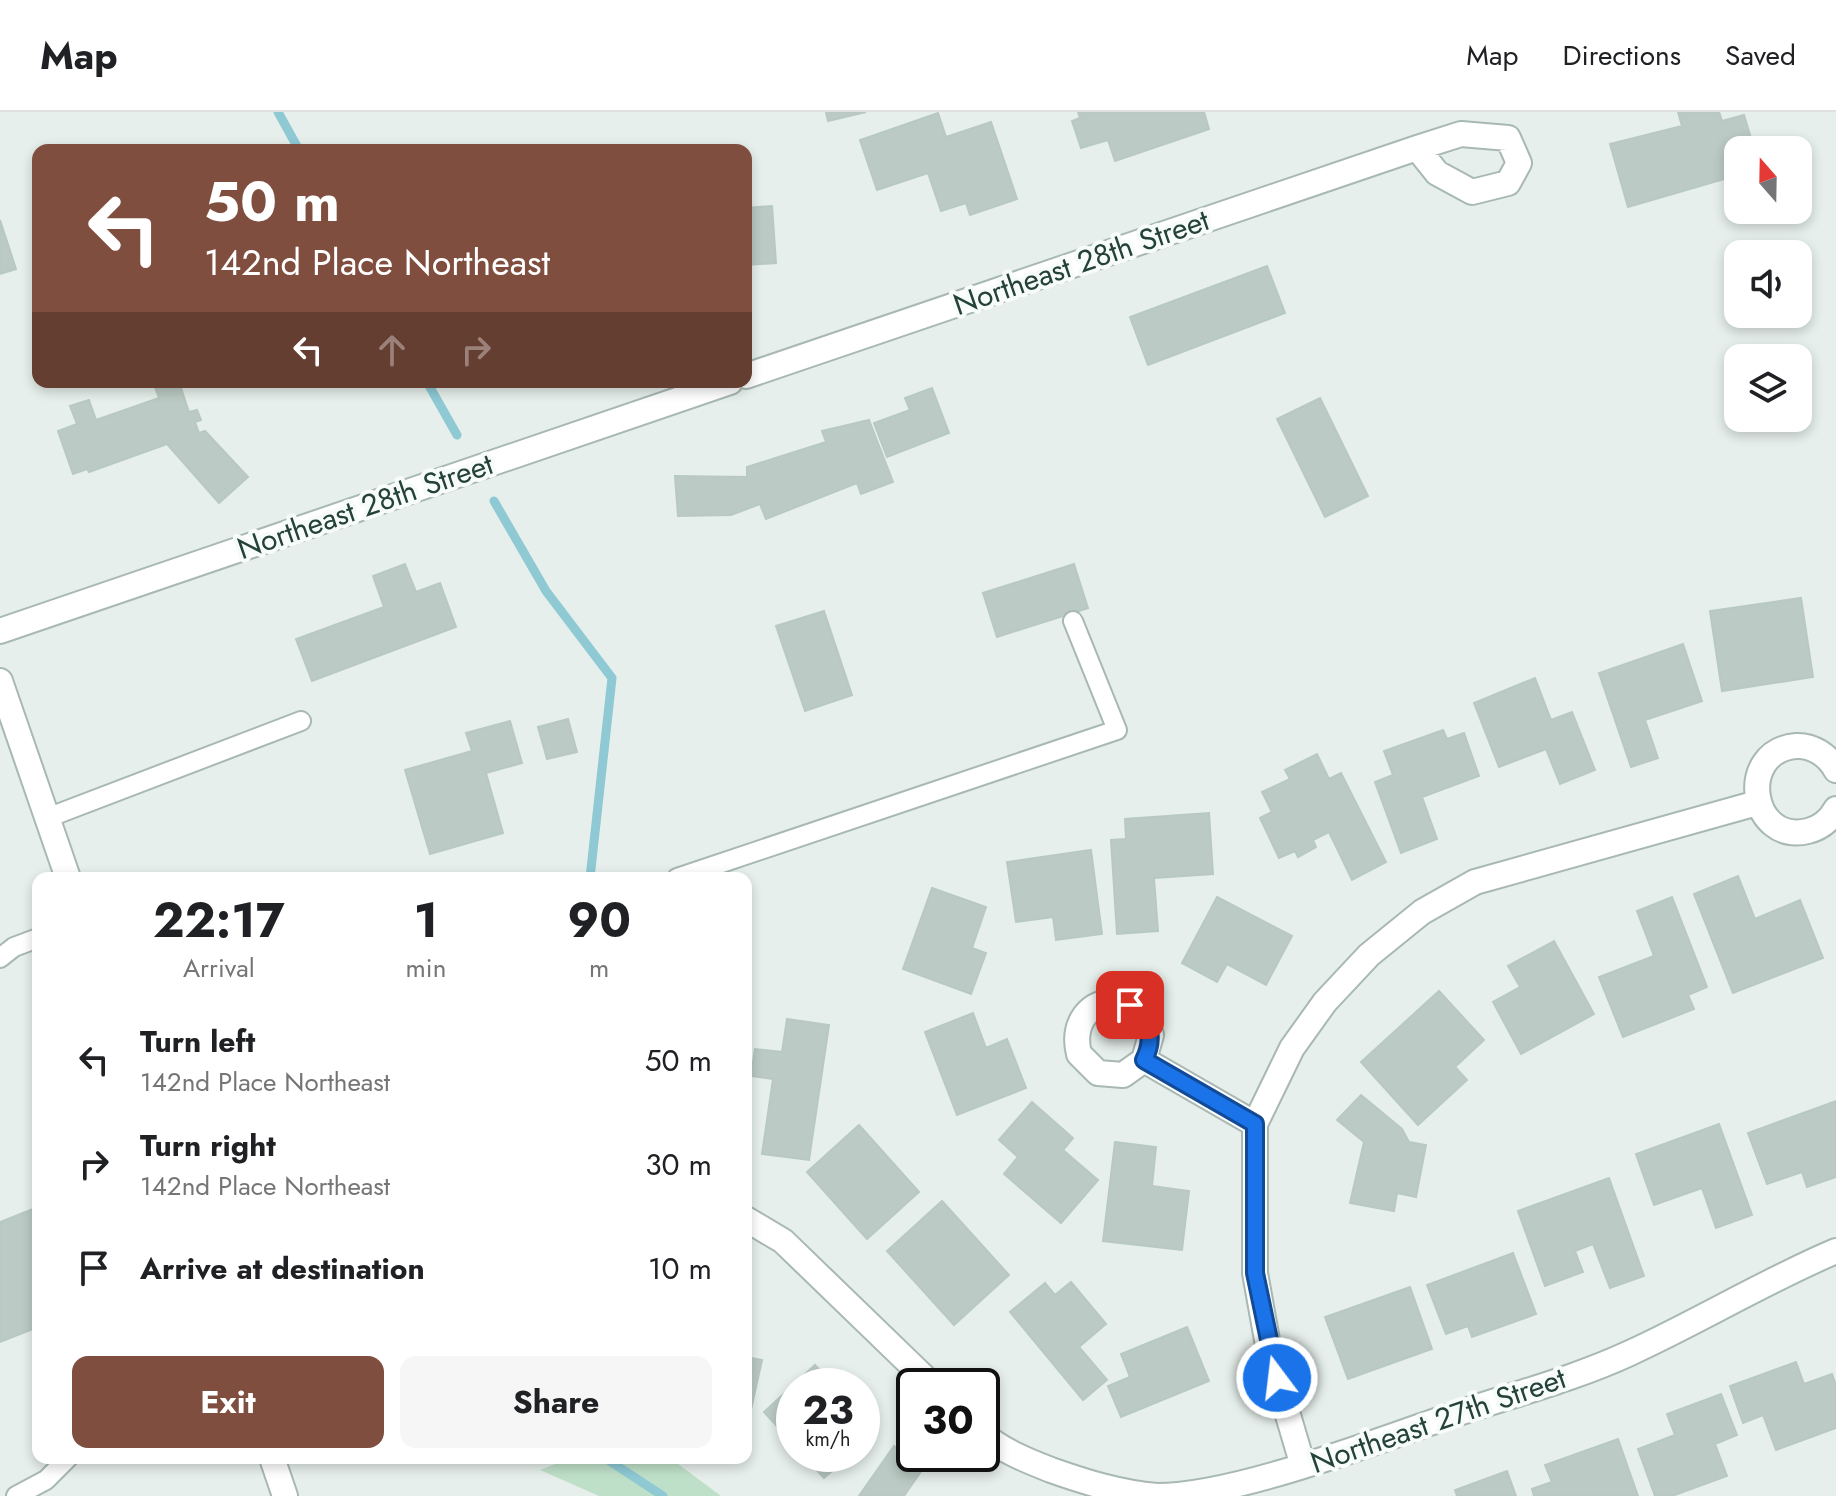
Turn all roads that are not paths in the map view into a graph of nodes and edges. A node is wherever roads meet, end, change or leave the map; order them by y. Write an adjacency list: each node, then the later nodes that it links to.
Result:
1 (1417, 148): 2 (street, Northeast 28th Street)
2 (752, 374)
3 (712, 388): 5 (street, Northeast 28th Street)
4 (1073, 621): 13 (lane)
5 (0, 631)
6 (0, 681): 11 (street)
7 (301, 721): 11 (lane)
8 (1836, 770): 9 (street)
9 (1757, 803): 10 (street); 17 (street)
10 (1836, 809)
11 (47, 818): 12 (street)
12 (66, 872)
13 (695, 872)
14 (32, 940): 15 (lane)
15 (0, 958)
16 (1144, 1060): 17 (street)
17 (1255, 1124): 24 (street)
18 (752, 1223): 20 (street)
19 (1836, 1251): 24 (street, Northeast 27th Street)
20 (914, 1368)
21 (1000, 1446): 24 (street, Northeast 27th Street)
22 (62, 1464): 25 (lane)
23 (274, 1464): 26 (street)
24 (1303, 1466)
25 (16, 1496)
26 (285, 1496)

